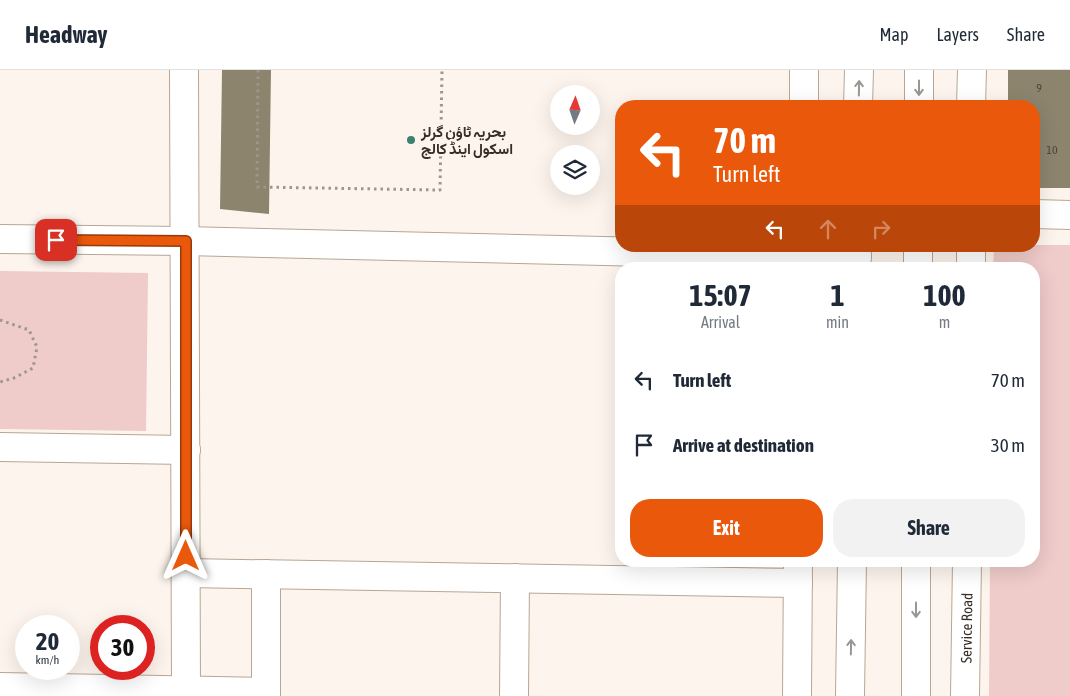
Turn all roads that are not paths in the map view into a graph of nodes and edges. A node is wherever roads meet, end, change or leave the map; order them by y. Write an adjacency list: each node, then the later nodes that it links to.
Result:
1 (184, 70): 13 (street)
2 (804, 70): 6 (street)
3 (859, 70): 7 (street, one-way to 3)
4 (919, 70): 8 (street, one-way to 8)
5 (972, 70): 9 (street)
6 (804, 100)
7 (858, 100)
8 (919, 100)
9 (971, 100)
10 (1040, 214): 11 (street)
11 (1070, 215)
12 (0, 239): 13 (street)
13 (186, 241): 14 (street); 17 (street)
14 (801, 257): 15 (street)
15 (857, 257)
16 (0, 447): 17 (street)
17 (186, 450): 22 (street)
18 (852, 567): 30 (street, one-way to 18)
19 (916, 567): 31 (street, one-way to 31)
20 (967, 567): 32 (street, Service Road)
21 (798, 572): 24 (street); 29 (street)
22 (186, 573): 23 (street); 26 (street)
23 (266, 574): 24 (street); 27 (street)
24 (515, 578): 28 (street)
25 (12, 690): 26 (street)
26 (186, 690): 27 (street)
27 (266, 694)
28 (514, 696)
29 (797, 696)
30 (850, 696)
31 (916, 696)
32 (965, 696)

